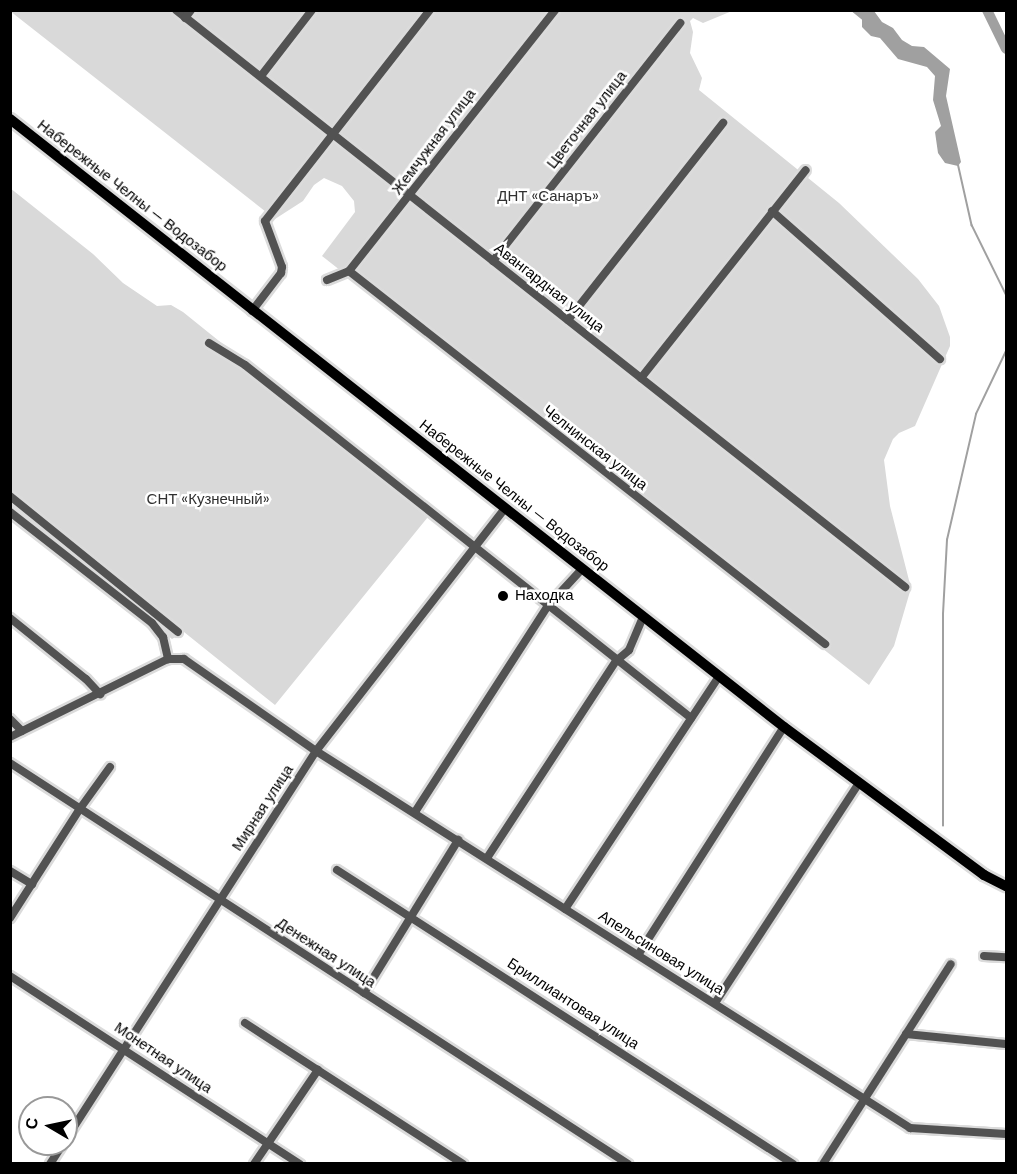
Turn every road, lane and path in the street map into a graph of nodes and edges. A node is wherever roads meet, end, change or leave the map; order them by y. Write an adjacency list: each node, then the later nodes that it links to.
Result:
1 (176, 10): 5 (street, Авангардная улица)
2 (312, 10): 7 (street)
3 (430, 10): 10 (street)
4 (555, 10): 12 (street, Жемчужная улица)
5 (188, 14): 7 (street, Авангардная улица)
6 (680, 23): 14 (street, Цветочная улица)
7 (261, 76): 10 (street, Авангардная улица)
8 (10, 119): 17 (main road, Набережные Челны — Водозабор)
9 (723, 123): 18 (street)
10 (331, 136): 12 (street, Авангардная улица); 17 (street)
11 (806, 170): 13 (street)
12 (410, 197): 14 (street, Авангардная улица); 15 (street, Жемчужная улица)
13 (772, 211): 20 (street); 21 (street)
14 (493, 261): 18 (street, Авангардная улица)
15 (349, 271): 16 (street, Жемчужная улица); 32 (street, Челнинская улица)
16 (327, 280)
17 (252, 311): 23 (main road, Набережные Челны — Водозабор)
18 (568, 320): 21 (street, Авангардная улица)
19 (209, 343): 25 (street)
20 (940, 359)
21 (641, 378): 27 (street, Авангардная улица)
22 (10, 496): 31 (street)
23 (505, 508): 25 (street, Мирная улица); 26 (main road, Набережные Челны — Водозабор)
24 (10, 512): 33 (street)
25 (474, 549): 28 (street); 42 (street, Мирная улица)
26 (582, 569): 28 (street); 29 (main road, Набережные Челны — Водозабор)
27 (905, 586)
28 (547, 607): 34 (street); 47 (street)
29 (643, 617): 34 (street); 35 (main road, Набережные Челны — Водозабор)
30 (10, 618): 36 (street)
31 (178, 632)
32 (825, 644)
33 (168, 659): 36 (street); 42 (street, Апельсиновая улица)
34 (616, 662): 37 (street); 49 (street)
35 (719, 676): 37 (street); 39 (main road, Набережные Челны — Водозабор)
36 (99, 694): 40 (street)
37 (691, 718): 55 (street)
38 (10, 719): 40 (street)
39 (784, 727): 45 (main road, Набережные Челны — Водозабор); 58 (street)
40 (22, 731): 41 (street)
41 (10, 737)
42 (316, 751): 47 (street, Апельсиновая улица); 54 (street, Мирная улица)
43 (10, 763): 46 (street, Денежная улица)
44 (110, 767): 46 (street)
45 (858, 783): 53 (main road, Набережные Челны — Водозабор); 64 (street)
46 (80, 810): 52 (street); 54 (street, Денежная улица)
47 (415, 812): 48 (street, Апельсиновая улица)
48 (458, 840): 49 (street, Апельсиновая улица); 56 (street)
49 (487, 858): 55 (street, Апельсиновая улица)
50 (337, 870): 56 (street, Бриллиантовая улица)
51 (10, 871): 52 (street)
52 (32, 884): 57 (street)
53 (1006, 886)
54 (220, 901): 63 (street, Денежная улица); 68 (street, Мирная улица)
55 (565, 909): 58 (street, Апельсиновая улица)
56 (412, 916): 63 (street); 78 (street, Бриллиантовая улица)
57 (10, 918)
58 (638, 955): 64 (street, Апельсиновая улица)
59 (984, 956): 60 (street)
60 (1006, 957)
61 (951, 964): 66 (street)
62 (10, 976): 68 (street, Монетная улица)
63 (364, 993): 77 (street, Денежная улица)
64 (716, 1003): 70 (street, Апельсиновая улица)
65 (245, 1023): 69 (street)
66 (906, 1034): 67 (street); 70 (street)
67 (1006, 1044)
68 (124, 1049): 71 (street, Мирная улица); 73 (street, Монетная улица)
69 (318, 1070): 73 (street); 76 (street)
70 (865, 1099): 72 (street, Апельсиновая улица); 79 (street)
71 (78, 1120)
72 (1006, 1134)
73 (268, 1143): 74 (street); 75 (street, Монетная улица)
74 (254, 1164)
75 (300, 1164)
76 (463, 1164)
77 (628, 1164)
78 (794, 1164)
79 (823, 1164)

